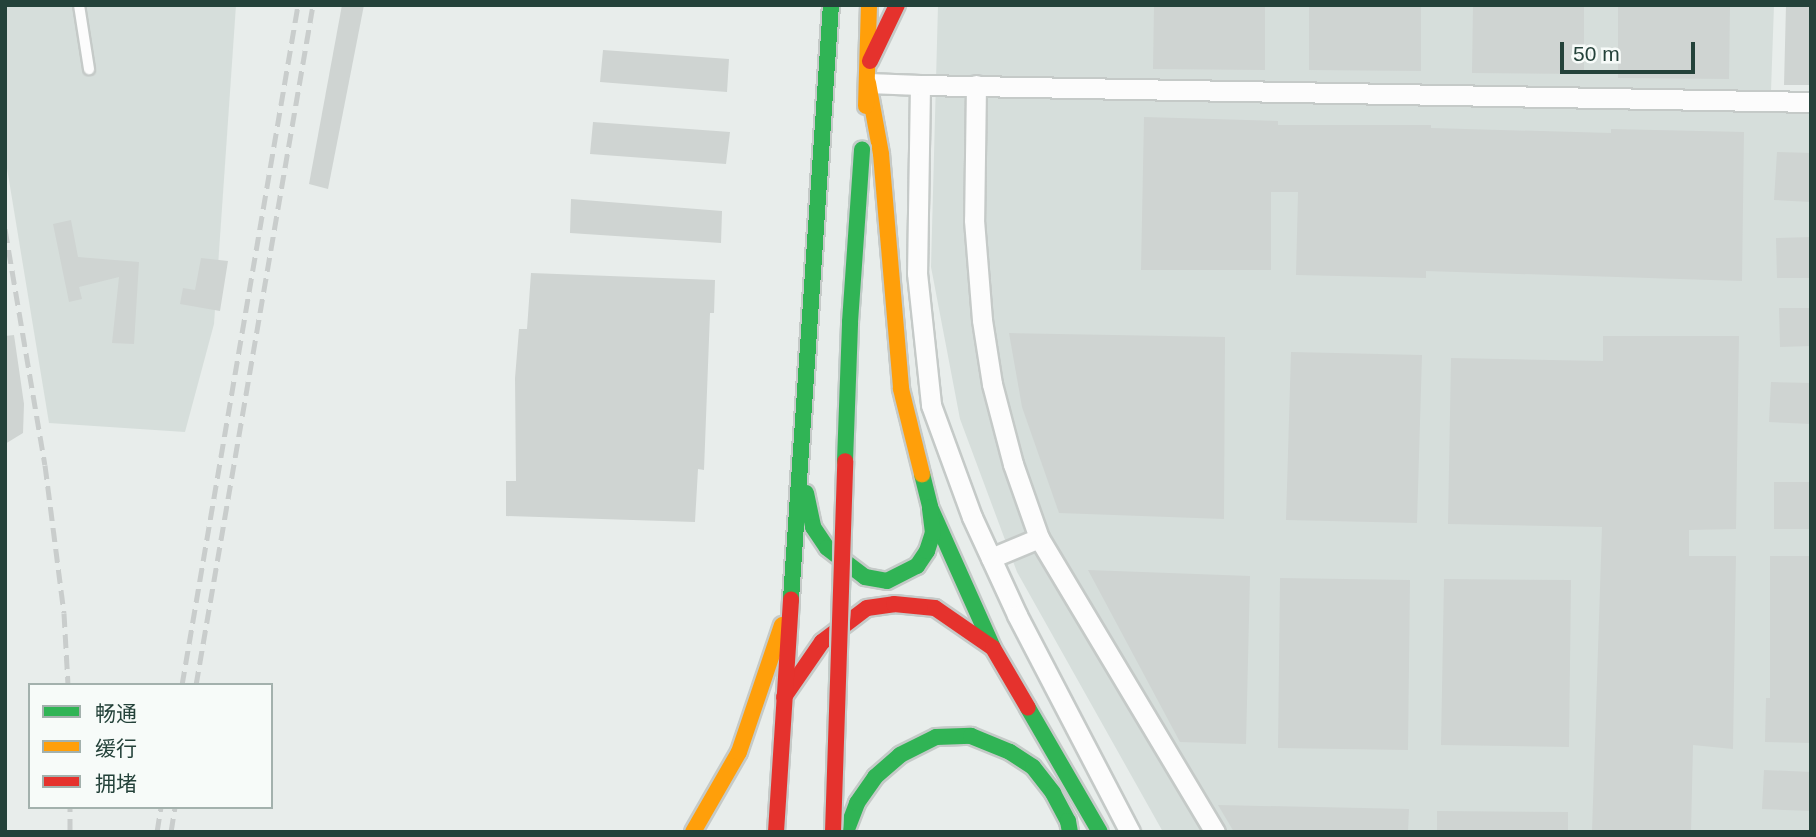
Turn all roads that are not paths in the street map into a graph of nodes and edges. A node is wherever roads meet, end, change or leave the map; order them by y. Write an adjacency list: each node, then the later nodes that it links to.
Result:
1 (79, 5): 5 (lane)
2 (831, 5): 10 (main road)
3 (869, 5): 6 (main road)
4 (897, 5): 6 (main road)
5 (89, 69)
6 (868, 73): 7 (street); 11 (main road); 19 (main road, bridge)
7 (920, 85): 8 (street); 13 (street)
8 (976, 85): 9 (street); 12 (street)
9 (1811, 102)
10 (802, 475): 11 (main road); 14 (main road)
11 (930, 507): 15 (main road)
12 (1039, 538): 13 (street); 24 (street)
13 (991, 558): 23 (street)
14 (789, 604): 16 (main road); 17 (main road)
15 (993, 648): 16 (main road); 22 (main road)
16 (783, 699): 18 (main road)
17 (693, 832)
18 (776, 832)
19 (833, 832)
20 (846, 832): 21 (main road)
21 (1070, 832)
22 (1100, 832)
23 (1130, 832)
24 (1215, 832)

